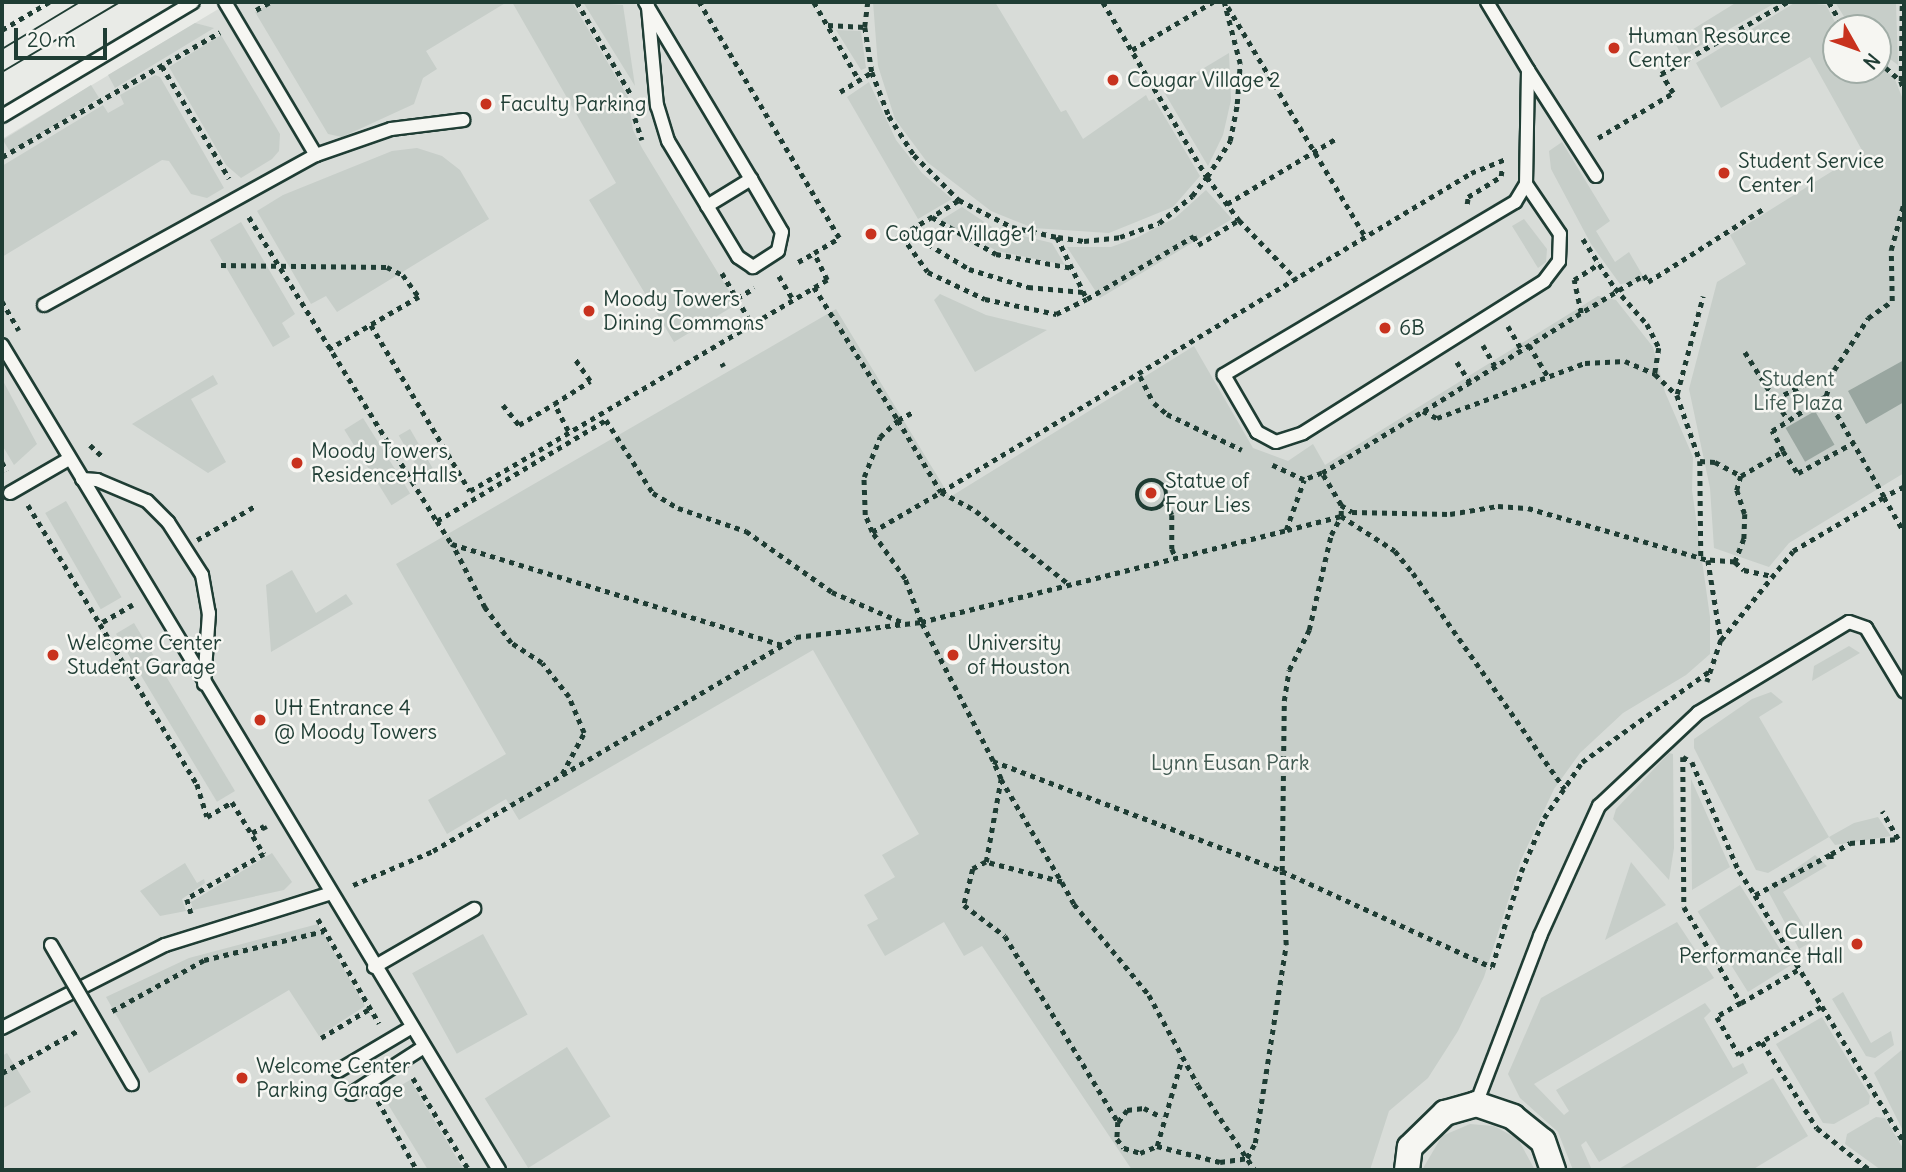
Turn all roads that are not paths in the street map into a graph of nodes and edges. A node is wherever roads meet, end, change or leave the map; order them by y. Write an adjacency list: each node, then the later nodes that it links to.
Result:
1 (193, 2): 6 (lane)
2 (225, 2): 8 (lane)
3 (1487, 2): 5 (lane)
4 (646, 5): 10 (lane); 12 (lane)
5 (1528, 70): 9 (lane); 11 (lane)
6 (2, 117)
7 (463, 120): 8 (lane)
8 (316, 155): 13 (lane)
9 (1596, 176)
10 (751, 179): 12 (lane); 12 (lane)
11 (1526, 184): 11 (lane)
12 (707, 206)
13 (44, 305)
14 (2, 345): 15 (lane)
15 (69, 459): 16 (lane); 17 (lane)
16 (82, 479): 18 (lane); 18 (lane)
17 (14, 490)
18 (204, 684): 20 (lane)
19 (1904, 691): 30 (lane)
20 (329, 894): 23 (lane); 25 (lane)
21 (474, 909): 23 (lane)
22 (51, 945): 28 (lane, bridge)
23 (374, 967): 24 (lane)
24 (412, 1027): 26 (lane); 27 (lane)
25 (2, 1028)
26 (424, 1047): 29 (lane); 31 (lane)
27 (338, 1071)
28 (132, 1084)
29 (351, 1094)
30 (1476, 1104): 32 (street); 33 (street)
31 (499, 1170)
32 (1406, 1170)
33 (1553, 1170)

